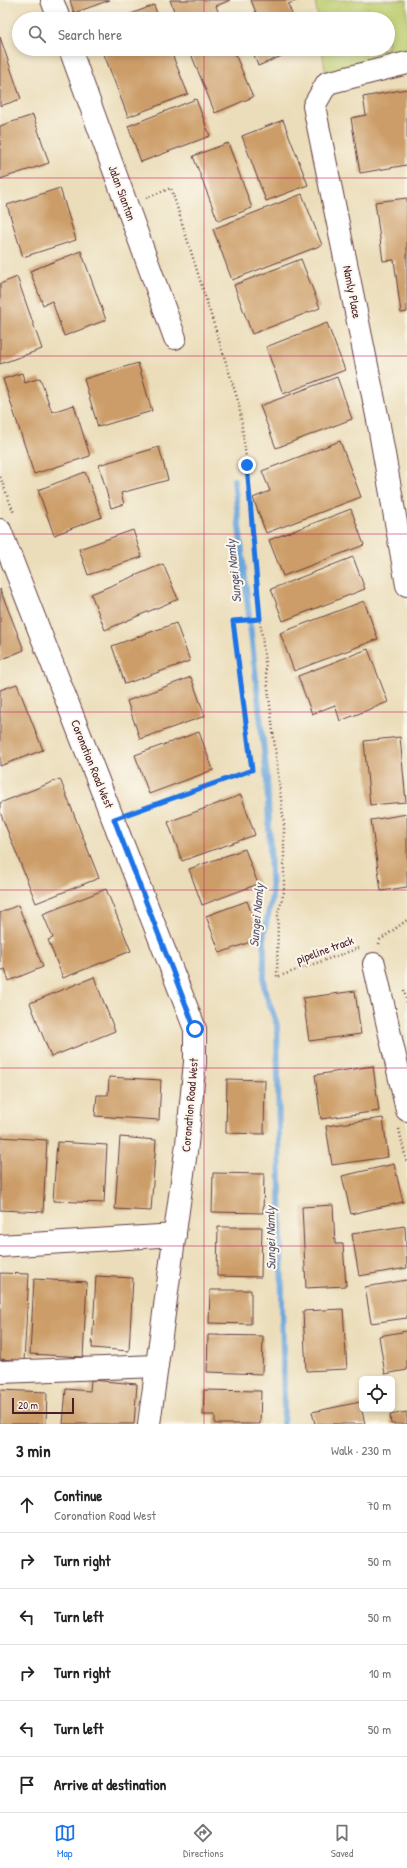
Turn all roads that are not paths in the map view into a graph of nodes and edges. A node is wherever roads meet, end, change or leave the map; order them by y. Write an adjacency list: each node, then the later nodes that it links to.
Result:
1 (52, 0): 2 (street)
2 (56, 12)
3 (73, 56): 5 (street, Jalan Siantan)
4 (407, 63): 7 (street, Namly Place)
5 (175, 338)
6 (0, 530): 10 (street, Coronation Road West)
7 (407, 585)
8 (370, 955): 9 (street)
9 (407, 1110)
10 (174, 1236): 11 (street); 12 (street, Coronation Road West)
11 (0, 1246)
12 (157, 1366): 13 (street); 14 (street, Coronation Road West)
13 (0, 1372)
14 (149, 1424)

